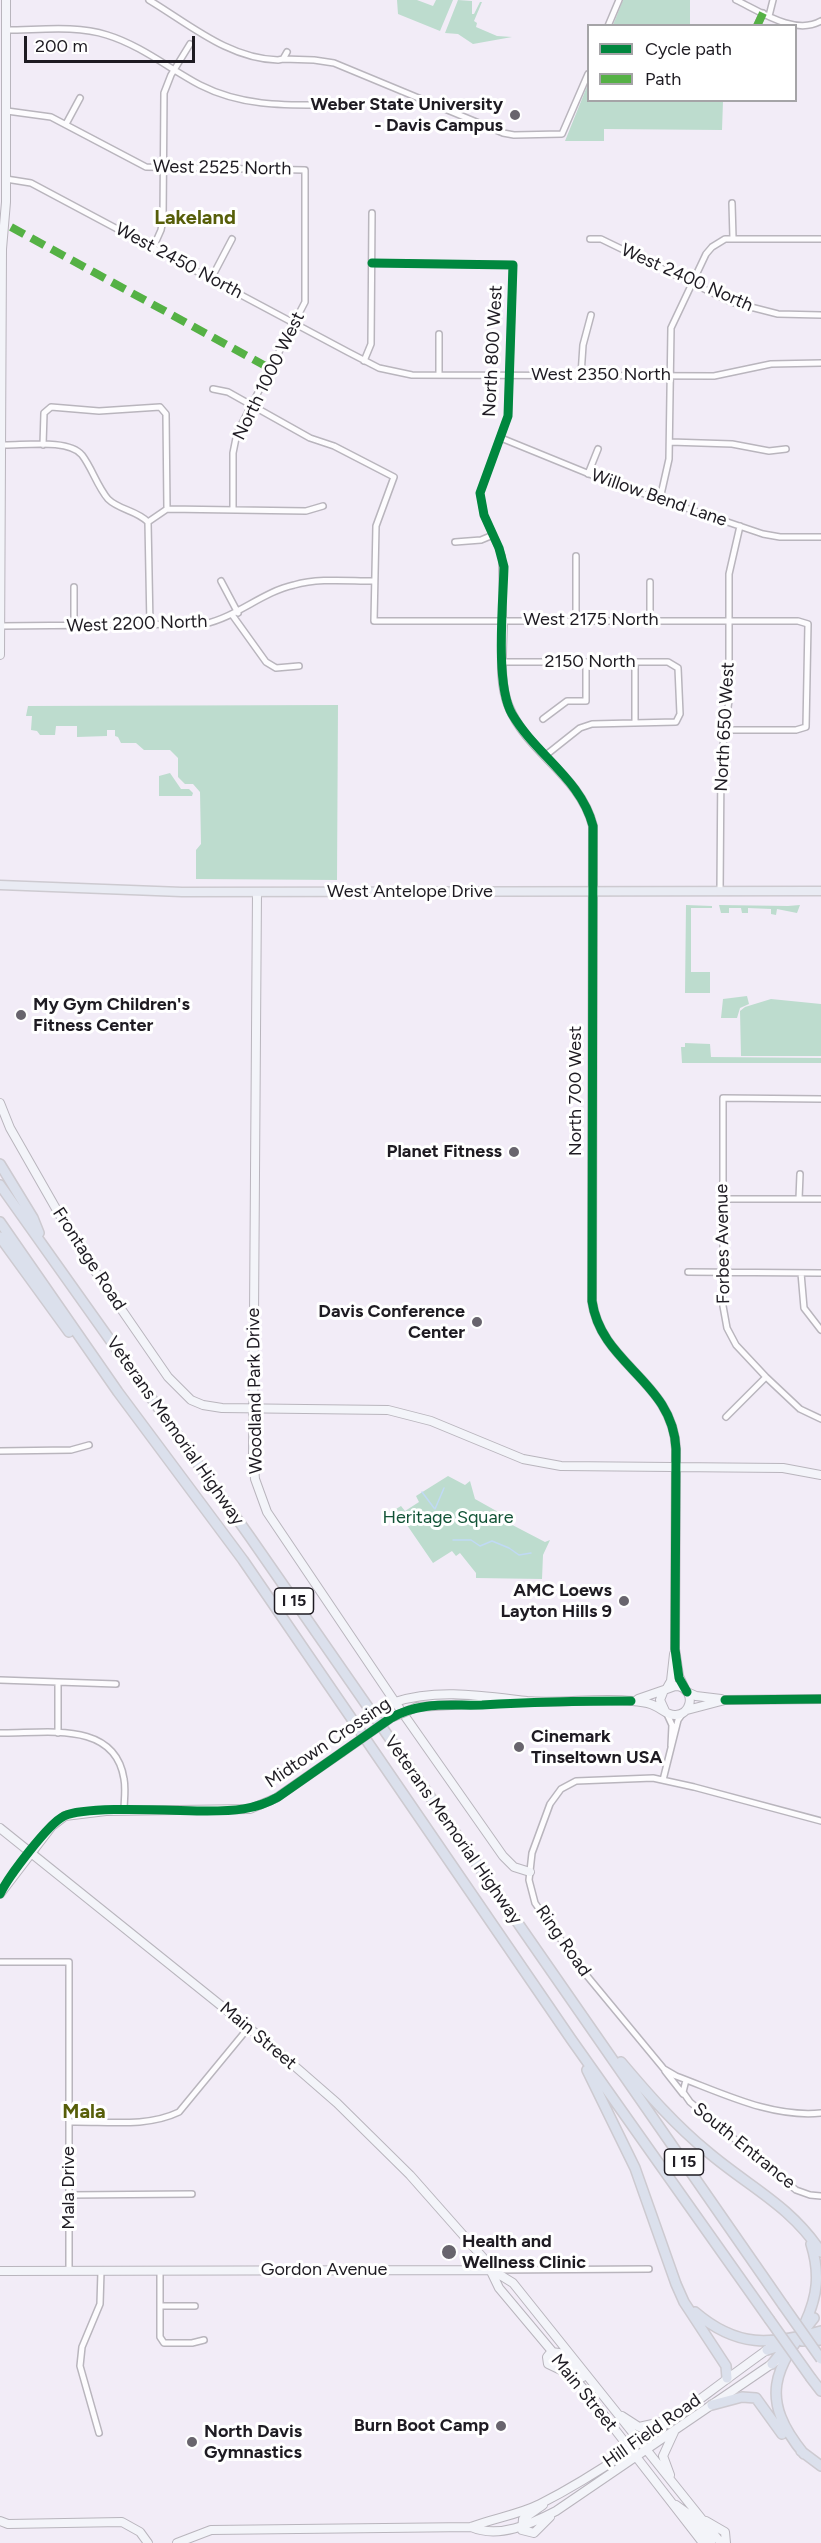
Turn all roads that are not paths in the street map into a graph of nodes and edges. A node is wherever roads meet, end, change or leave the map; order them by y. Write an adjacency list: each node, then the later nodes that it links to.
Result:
1 (6, 0): 10 (street)
2 (149, 0): 13 (street)
3 (619, 0): 8 (street)
4 (736, 0): 6 (street)
5 (773, 0): 6 (street)
6 (766, 14): 7 (street); 9 (street)
7 (821, 21)
8 (609, 24)
9 (758, 24)
10 (7, 30): 14 (street); 18 (street)
11 (190, 44): 14 (street)
12 (287, 52): 13 (street)
13 (283, 59): 15 (street)
14 (174, 70): 17 (street); 20 (street)
15 (587, 76)
16 (80, 98): 19 (street)
17 (340, 105)
18 (7, 111): 19 (street, West 2525 North); 22 (street)
19 (66, 124): 20 (street, West 2525 North)
20 (163, 169): 21 (street, West 2525 North); 29 (street)
21 (305, 170): 35 (street, North 1000 West)
22 (6, 179): 29 (street, West 2450 North); 45 (street)
23 (732, 203): 25 (street)
24 (372, 213): 30 (street)
25 (733, 238): 26 (street); 32 (street)
26 (821, 238)
27 (232, 239): 31 (street)
28 (590, 239): 32 (street, West 2400 North)
29 (153, 248): 31 (street, West 2450 North)
30 (372, 263): 38 (street); 41 (street, North 800 West)
31 (211, 279): 35 (street, West 2450 North)
32 (692, 283): 34 (street, West 2400 North); 43 (street)
33 (591, 315): 42 (street)
34 (821, 315)
35 (296, 324): 37 (street, West 2450 North); 46 (street, North 1000 West)
36 (439, 334): 40 (street)
37 (348, 352): 38 (street, West 2350 North)
38 (364, 361): 40 (street, West 2350 North)
39 (821, 363): 43 (street, West 2350 North)
40 (439, 375): 41 (street, West 2350 North)
41 (508, 375): 42 (street, West 2350 North); 47 (street, North 800 West)
42 (581, 375): 43 (street, West 2350 North)
43 (669, 376): 48 (street)
44 (213, 389): 46 (street)
45 (0, 390): 49 (street)
46 (252, 405): 57 (street, North 1000 West); 66 (street)
47 (501, 438): 53 (street, Willow Bend Lane); 60 (street, North 800 West)
48 (670, 441): 52 (street); 54 (street)
49 (1, 445): 50 (street); 62 (street)
50 (43, 445): 56 (street); 58 (street)
51 (598, 449): 53 (street)
52 (786, 449)
53 (588, 474): 54 (street, Willow Bend Lane)
54 (660, 499): 59 (street, Willow Bend Lane)
55 (323, 506): 57 (street)
56 (167, 509): 57 (street); 58 (street)
57 (233, 510)
58 (148, 522): 76 (street)
59 (740, 526): 61 (street, Willow Bend Lane); 73 (street, North 650 West)
60 (493, 535): 63 (street); 70 (street, North 800 West)
61 (821, 537)
62 (0, 538): 74 (street)
63 (455, 542)
64 (576, 556): 71 (street)
65 (221, 581): 69 (street)
66 (373, 581): 69 (street, West 2200 North); 70 (street, West 2175 North)
67 (650, 582): 72 (street)
68 (74, 587): 75 (street)
69 (235, 614): 76 (street, West 2200 North); 81 (street)
70 (503, 620): 71 (street, West 2175 North); 78 (street, North 800 West)
71 (576, 620): 72 (street, West 2175 North)
72 (650, 620): 73 (street, West 2175 North)
73 (728, 621): 85 (street, North 650 West); 85 (street, West 2175 North)
74 (0, 626): 75 (street, West 2200 North); 77 (street)
75 (74, 626): 76 (street, West 2200 North)
76 (150, 626)
77 (0, 655)
78 (503, 662): 79 (street, 2150 North); 82 (street, North 800 West)
79 (586, 662): 80 (street, 2150 North); 83 (street)
80 (635, 662): 84 (street); 84 (street, 2150 North)
81 (299, 666)
82 (513, 715): 86 (street, North 700 West)
83 (543, 719)
84 (635, 723): 86 (street)
85 (726, 730): 91 (street, North 650 West)
86 (546, 755): 90 (street, North 700 West)
87 (0, 885): 89 (main road, West Antelope Drive)
88 (821, 891): 91 (main road, West Antelope Drive)
89 (257, 892): 90 (main road, West Antelope Drive); 110 (street, Woodland Park Drive)
90 (593, 892): 91 (main road, West Antelope Drive); 115 (street, North 700 West)
91 (720, 892)
92 (821, 1099): 97 (street, Forbes Avenue)
93 (1, 1106): 110 (street, Frontage Road)
94 (0, 1164): 102 (highway)
95 (800, 1174): 98 (street)
96 (0, 1185): 102 (highway, Veterans Memorial Highway / I 15)
97 (723, 1199): 98 (street); 104 (street, Forbes Avenue)
98 (800, 1199): 99 (street)
99 (821, 1199)
100 (0, 1222): 109 (highway, Veterans Memorial Highway / I 15)
101 (0, 1237): 109 (highway)
102 (45, 1249): 141 (highway, Veterans Memorial Highway / I 15)
103 (688, 1272): 104 (street)
104 (723, 1273): 105 (street); 108 (street, Forbes Avenue)
105 (801, 1273): 106 (street); 107 (street)
106 (821, 1273)
107 (821, 1330)
108 (766, 1377): 111 (street); 112 (street, Forbes Avenue)
109 (118, 1392): 143 (highway, Veterans Memorial Highway / I 15)
110 (253, 1407): 115 (street); 127 (street, Woodland Park Drive)
111 (726, 1417)
112 (821, 1419)
113 (89, 1445): 114 (street)
114 (0, 1451)
115 (676, 1468): 116 (street); 117 (street, North 700 West)
116 (821, 1475)
117 (675, 1649): 121 (street); 122 (street)
118 (0, 1680): 119 (street)
119 (58, 1683): 120 (street); 131 (street)
120 (116, 1684)
121 (666, 1689): 122 (street); 126 (street); 129 (street)
122 (686, 1691): 123 (street); 128 (street)
123 (725, 1700): 124 (street); 128 (street)
124 (821, 1700)
125 (527, 1701): 126 (street); 127 (street); 134 (street, Midtown Crossing, bridge)
126 (631, 1701): 129 (street)
127 (395, 1702): 138 (street, Woodland Park Drive)
128 (685, 1711): 129 (street); 132 (street)
129 (666, 1712): 132 (street)
130 (0, 1733): 131 (street)
131 (58, 1733): 134 (street)
132 (671, 1750): 133 (street)
133 (663, 1780): 135 (street, Ring Road); 138 (street, Ring Road)
134 (124, 1811): 137 (street, Midtown Crossing)
135 (821, 1821)
136 (0, 1828): 137 (street, Main Street)
137 (30, 1852): 139 (street, Midtown Crossing); 142 (street, Main Street)
138 (530, 1872): 144 (street, Ring Road)
139 (1, 1890)
140 (0, 1962): 148 (street, Mala Drive)
141 (585, 2019): 152 (highway); 171 (highway, Veterans Memorial Highway / I 15, bridge)
142 (249, 2027): 148 (street); 155 (street, Main Street)
143 (571, 2039): 160 (highway); 175 (highway, Veterans Memorial Highway / I 15, bridge)
144 (664, 2069): 145 (street, Ring Road); 146 (street)
145 (686, 2080): 146 (street, South Entrance); 147 (street, Ring Road)
146 (683, 2094): 151 (street, South Entrance)
147 (821, 2113)
148 (69, 2122): 150 (street, Mala Drive)
149 (192, 2194): 150 (street)
150 (69, 2195): 157 (street, Mala Drive)
151 (821, 2196)
152 (808, 2233): 153 (highway); 164 (highway)
153 (821, 2252)
154 (649, 2269): 155 (street, Gordon Avenue)
155 (492, 2270): 159 (street, Gordon Avenue); 170 (street, Main Street); 174 (street, Main Street)
156 (0, 2271): 157 (street, Gordon Avenue)
157 (69, 2271): 158 (street, Gordon Avenue)
158 (101, 2271): 159 (street, Gordon Avenue); 180 (street)
159 (160, 2271): 161 (street)
160 (684, 2302): 168 (highway); 173 (highway)
161 (161, 2306): 162 (street); 166 (street)
162 (195, 2306)
163 (818, 2315): 164 (street); 168 (highway)
164 (804, 2324): 168 (highway)
165 (821, 2331): 168 (highway)
166 (204, 2340)
167 (821, 2340): 168 (highway)
168 (793, 2342): 169 (highway); 172 (highway); 184 (highway)
169 (766, 2350): 173 (street, Hill Field Road)
170 (550, 2352): 174 (street); 182 (street, Main Street)
171 (821, 2359)
172 (772, 2364): 176 (street, Hill Field Road)
173 (726, 2378): 178 (street, Hill Field Road)
174 (592, 2382): 177 (street, Main Street)
175 (821, 2391)
176 (712, 2405): 179 (street, Hill Field Road); 184 (highway)
177 (614, 2410): 178 (street); 181 (street, Main Street)
178 (675, 2418): 181 (street, Hill Field Road)
179 (676, 2428): 183 (street, Hill Field Road); 187 (street)
180 (99, 2433)
181 (639, 2442): 182 (street, Hill Field Road); 183 (street, Main Street)
182 (629, 2449): 185 (street, Main Street); 188 (street, Hill Field Road)
183 (645, 2450): 185 (street, Hill Field Road); 187 (street, Main Street)
184 (804, 2454): 186 (highway)
185 (635, 2457): 189 (street, Main Street); 192 (street, Hill Field Road)
186 (821, 2466)
187 (680, 2492): 190 (street, Main Street)
188 (553, 2496): 192 (street); 193 (street, Hill Field Road)
189 (668, 2499): 196 (street, Main Street); 197 (street)
190 (700, 2516): 198 (street, Main Street); 199 (street)
191 (0, 2522): 194 (street)
192 (521, 2526): 193 (street, Hill Field Road)
193 (471, 2527): 195 (street, Hill Field Road)
194 (148, 2543)
195 (177, 2543)
196 (703, 2543)
197 (711, 2543)
198 (721, 2543)
199 (726, 2543)

